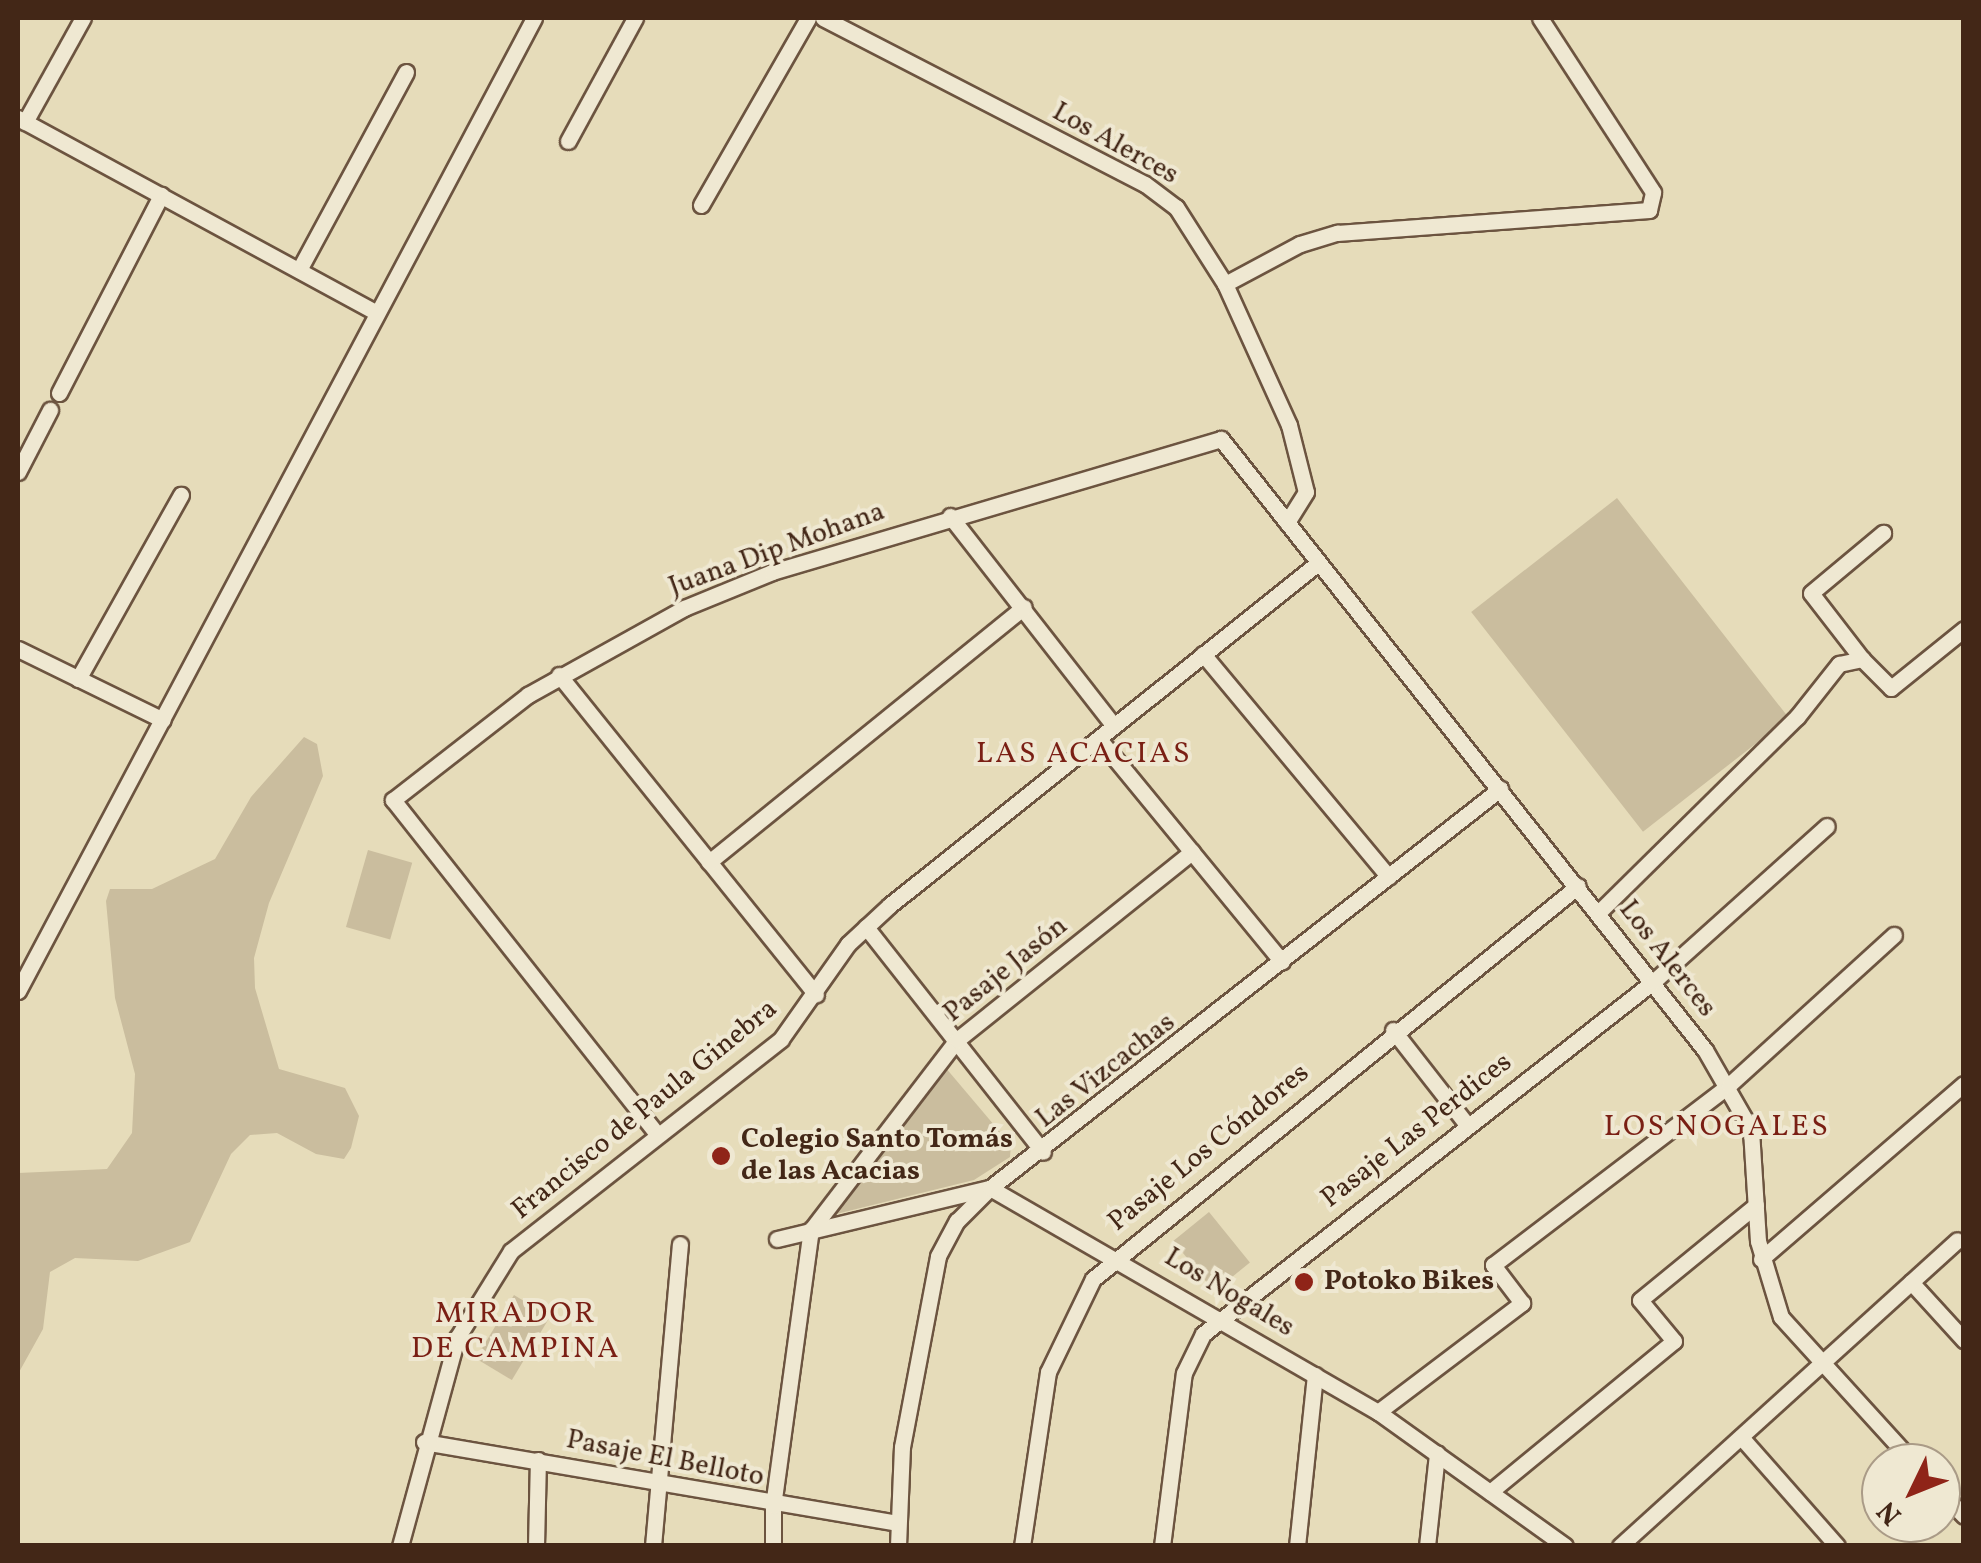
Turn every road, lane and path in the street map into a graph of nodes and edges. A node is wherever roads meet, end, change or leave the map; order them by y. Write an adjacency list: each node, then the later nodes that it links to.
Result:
1 (83, 18): 8 (street)
2 (534, 18): 14 (street)
3 (635, 18): 9 (street)
4 (808, 18): 11 (street)
5 (823, 18): 13 (street, Los Alerces)
6 (1540, 18): 13 (street)
7 (406, 72): 12 (street)
8 (21, 120): 10 (street)
9 (568, 141)
10 (161, 196): 12 (street); 15 (street)
11 (701, 204)
12 (299, 270): 14 (street)
13 (1225, 284): 21 (street, Los Alerces)
14 (375, 312): 31 (street)
15 (59, 394)
16 (50, 410): 18 (street)
17 (1221, 439): 20 (street, Juana Dip Mohana); 21 (street, Los Alerces)
18 (18, 472)
19 (181, 495): 30 (street)
20 (950, 516): 24 (street); 29 (street, Juana Dip Mohana)
21 (1288, 522): 23 (street, Los Alerces)
22 (1883, 534): 28 (street)
23 (1318, 563): 27 (street, Francisco de Paula Ginebra); 34 (street, Los Alerces)
24 (1024, 608): 32 (street); 37 (street)
25 (1964, 629): 28 (street)
26 (18, 650): 30 (street)
27 (1203, 654): 32 (street, Francisco de Paula Ginebra); 38 (street)
28 (1862, 659): 40 (street)
29 (559, 675): 37 (street); 52 (street, Juana Dip Mohana)
30 (78, 679): 31 (street)
31 (162, 720): 45 (street)
32 (1114, 726): 33 (street, Francisco de Paula Ginebra)
33 (1099, 739): 36 (street); 41 (street, Francisco de Paula Ginebra)
34 (1500, 789): 38 (street, Las Vizcachas); 39 (street, Los Alerces)
35 (1826, 826): 44 (street, Pasaje Las Perdices)
36 (1192, 852): 43 (street); 48 (street, Pasaje Jasón)
37 (709, 862): 46 (street)
38 (1389, 878): 43 (street, Las Vizcachas)
39 (1578, 886): 40 (street, Los Alerces); 47 (street, Pasaje Los Cóndores)
40 (1599, 912): 44 (street, Los Alerces)
41 (866, 928): 46 (street, Francisco de Paula Ginebra); 48 (street)
42 (1894, 935): 50 (street)
43 (1282, 962): 53 (street, Las Vizcachas)
44 (1654, 981): 50 (street, Los Alerces); 51 (street, Pasaje Las Perdices)
45 (18, 992)
46 (816, 995): 52 (street, Francisco de Paula Ginebra)
47 (1393, 1030): 51 (street); 60 (street, Pasaje Los Cóndores)
48 (958, 1040): 53 (street); 56 (street, Pasaje Jasón)
49 (1964, 1084): 61 (street)
50 (1729, 1085): 55 (street, Los Alerces); 67 (street)
51 (1465, 1122): 63 (street, Pasaje Las Perdices)
52 (657, 1134): 69 (street, Francisco de Paula Ginebra)
53 (1043, 1152): 54 (street, Las Vizcachas)
54 (990, 1188): 56 (street); 60 (street, Los Nogales); 76 (street, Las Vizcachas)
55 (1756, 1205): 61 (street, Los Alerces); 74 (street)
56 (811, 1230): 57 (street); 75 (street, Pasaje Jasón)
57 (777, 1238)
58 (1957, 1240): 62 (street)
59 (680, 1244): 73 (street)
60 (1118, 1256): 63 (street, Los Nogales); 82 (street, Pasaje Los Cóndores)
61 (1760, 1259): 65 (street, Los Alerces)
62 (1911, 1282): 64 (street); 65 (street)
63 (1224, 1318): 66 (street, Los Nogales); 83 (street, Pasaje Las Perdices)
64 (1964, 1340)
65 (1820, 1364): 68 (street); 70 (street, Los Alerces)
66 (1315, 1375): 67 (street, Los Nogales); 84 (street)
67 (1378, 1412): 71 (street, Los Nogales)
68 (1740, 1437): 87 (street); 88 (street)
69 (424, 1442): 72 (street, Pasaje El Belloto); 77 (street, Francisco de Paula Ginebra)
70 (1895, 1443)
71 (1437, 1454): 74 (street, Los Nogales); 85 (street)
72 (538, 1460): 73 (street, Pasaje El Belloto); 78 (street)
73 (654, 1478): 75 (street, Pasaje El Belloto); 79 (street)
74 (1490, 1492): 86 (street, Los Nogales)
75 (772, 1506): 76 (street, Pasaje El Belloto); 80 (street, Pasaje Jasón)
76 (897, 1523): 81 (street, Las Vizcachas)
77 (400, 1546)
78 (536, 1546)
79 (653, 1546)
80 (773, 1546)
81 (898, 1546)
82 (1022, 1546)
83 (1162, 1546)
84 (1298, 1546)
85 (1427, 1546)
86 (1566, 1546)
87 (1620, 1546)
88 (1837, 1546)

